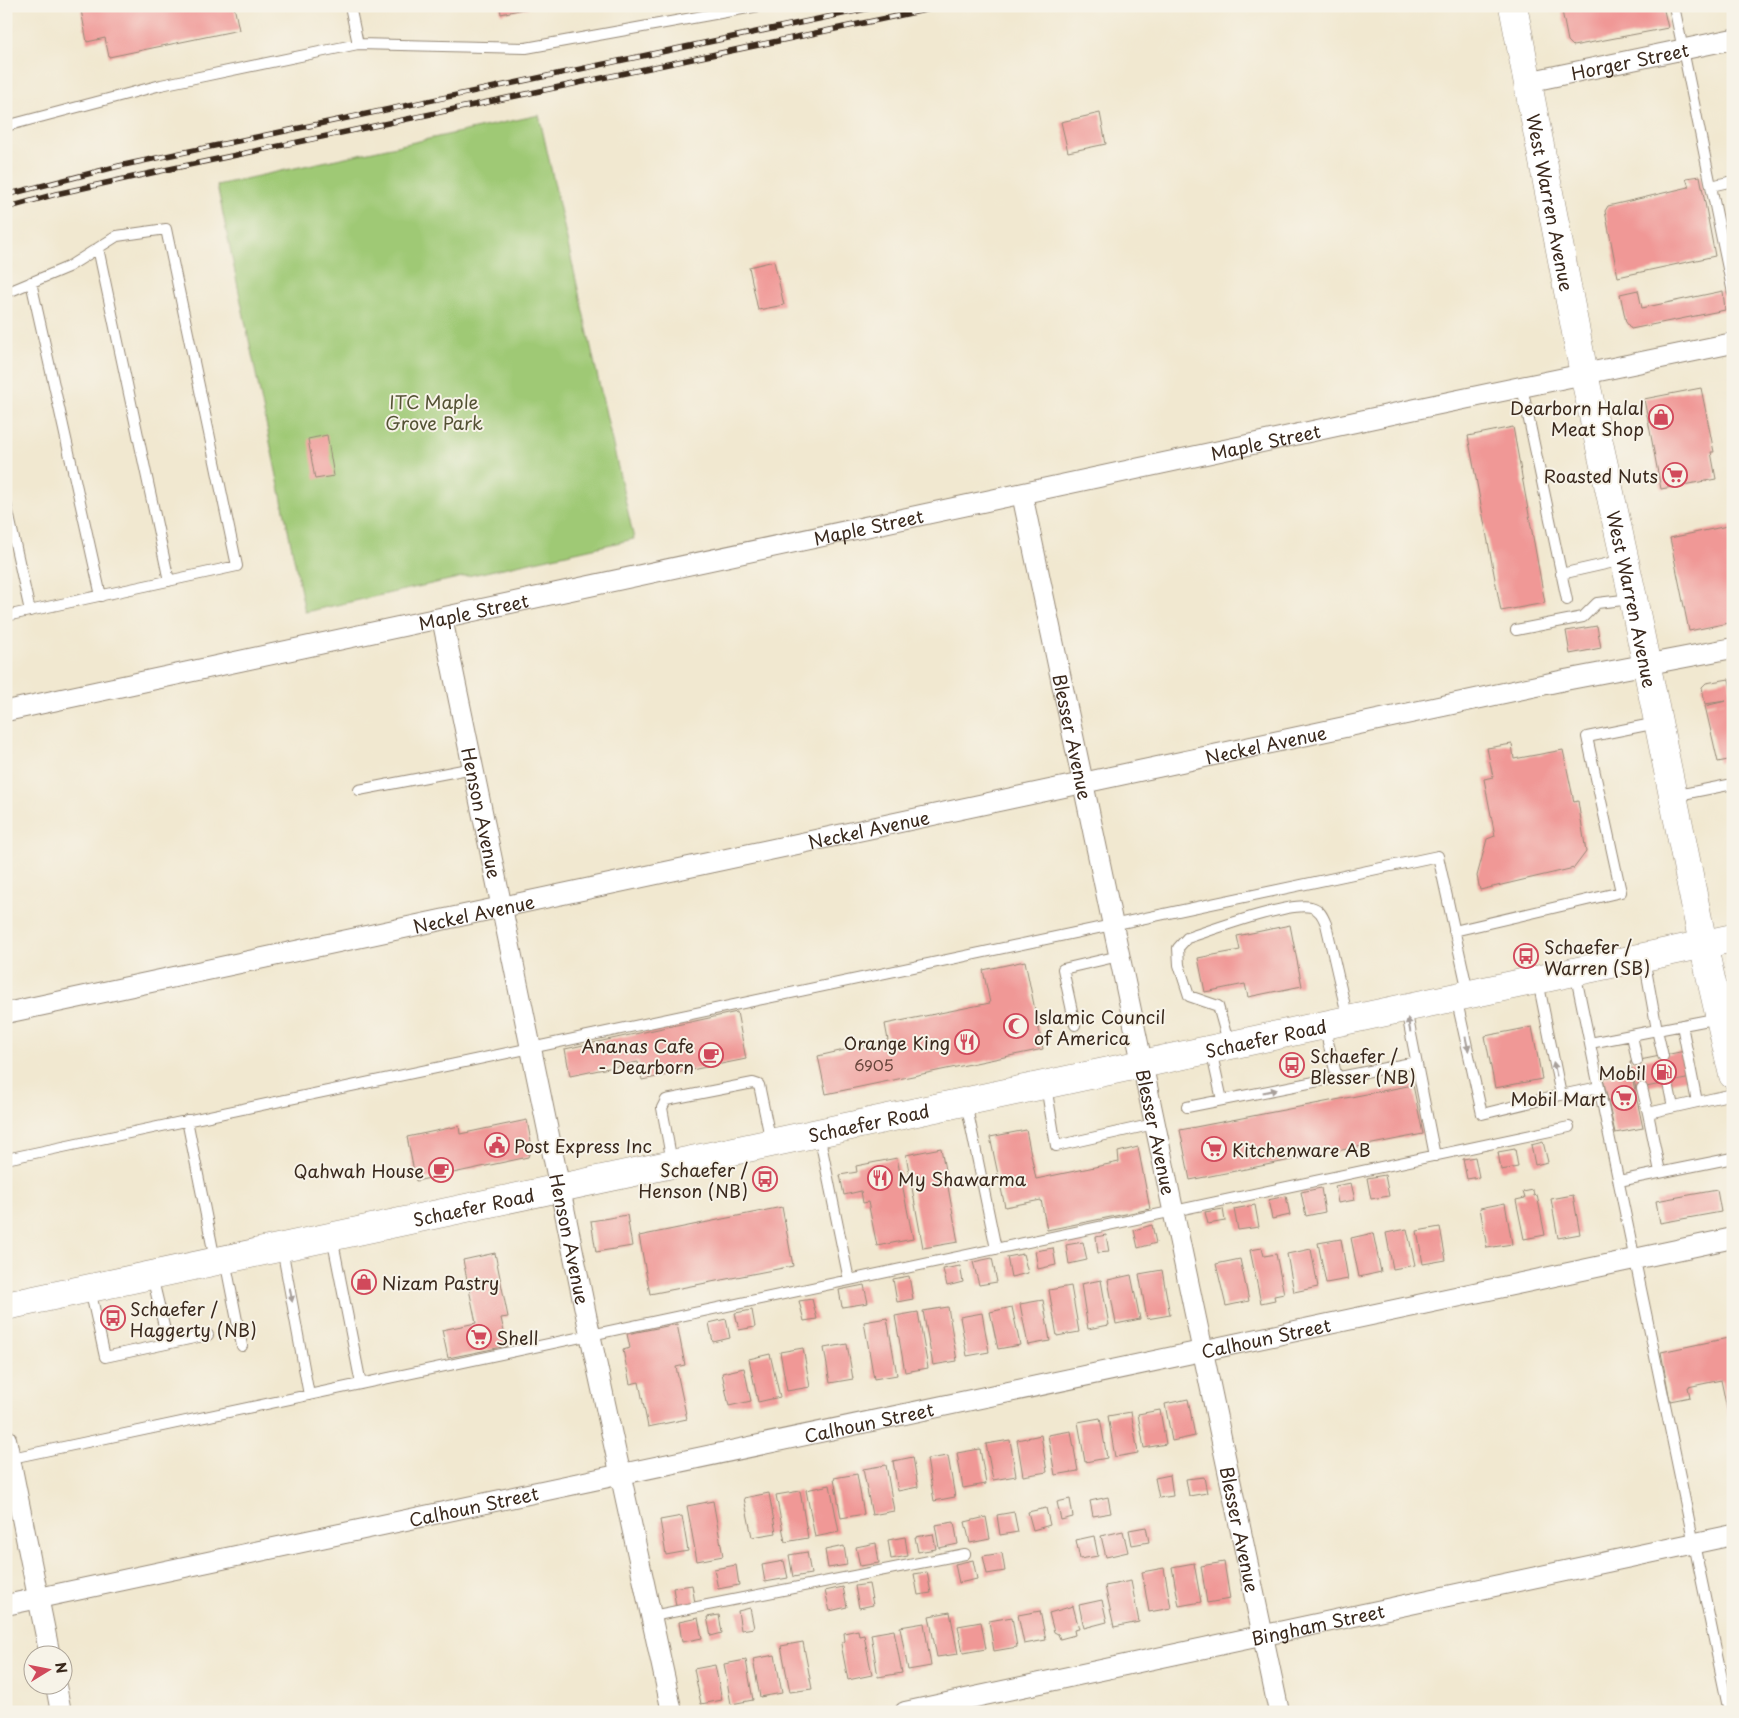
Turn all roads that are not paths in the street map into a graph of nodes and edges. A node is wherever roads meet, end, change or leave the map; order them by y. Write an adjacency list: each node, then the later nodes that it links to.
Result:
1 (350, 6): 6 (lane)
2 (759, 6): 6 (lane)
3 (1513, 6): 8 (main road, West Warren Avenue)
4 (1674, 6): 7 (lane)
5 (1733, 39): 7 (street, Horger Street)
6 (358, 44): 9 (lane)
7 (1684, 49): 8 (street, Horger Street); 11 (lane)
8 (1527, 82): 17 (main road, West Warren Avenue)
9 (6, 126)
10 (1733, 181): 11 (lane)
11 (1711, 186): 15 (lane)
12 (98, 248): 13 (lane); 23 (lane); 23 (lane)
13 (31, 282): 14 (lane); 24 (lane)
14 (6, 293)
15 (1733, 293)
16 (1733, 343): 17 (street, Maple Street)
17 (1584, 374): 18 (street, Maple Street); 21 (main road, West Warren Avenue)
18 (1522, 387): 19 (street, Maple Street); 22 (lane)
19 (1022, 494): 29 (street, Maple Street); 36 (street, Blesser Avenue)
20 (6, 504): 27 (lane)
21 (1624, 560): 22 (lane); 25 (main road, West Warren Avenue)
22 (1561, 574): 26 (lane)
23 (169, 581): 24 (lane)
24 (101, 596): 27 (lane)
25 (1633, 598): 30 (lane); 32 (main road, West Warren Avenue)
26 (1566, 600)
27 (30, 611): 28 (lane)
28 (6, 616)
29 (442, 618): 33 (street, Maple Street); 35 (street, Henson Avenue)
30 (1516, 630)
31 (1733, 648): 32 (street, Neckel Avenue)
32 (1645, 666): 34 (main road, West Warren Avenue); 36 (street, Neckel Avenue)
33 (6, 711)
34 (1657, 723): 39 (main road, West Warren Avenue); 42 (lane)
35 (473, 768): 38 (lane); 40 (street, Henson Avenue)
36 (1082, 784): 40 (street, Neckel Avenue); 41 (street, Blesser Avenue)
37 (1733, 784): 39 (lane)
38 (359, 790)
39 (1672, 796): 44 (main road, West Warren Avenue)
40 (502, 906): 51 (street, Neckel Avenue); 59 (street, Henson Avenue)
41 (1112, 924): 42 (lane); 45 (street, Blesser Avenue); 59 (lane)
42 (1454, 931): 49 (lane)
43 (1733, 938): 44 (main road, Schaefer Road)
44 (1703, 944): 46 (main road, Schaefer Road); 52 (main road, West Warren Avenue)
45 (1118, 956): 54 (lane); 64 (street, Blesser Avenue)
46 (1644, 957): 47 (main road, Schaefer Road); 56 (lane)
47 (1575, 971): 48 (main road, Schaefer Road); 58 (lane)
48 (1538, 979): 49 (main road, Schaefer Road); 72 (lane, one-way to 48)
49 (1462, 995): 50 (main road, Schaefer Road); 72 (lane, one-way to 72)
50 (1405, 1007): 53 (main road, Schaefer Road); 63 (lane, one-way to 50)
51 (6, 1013)
52 (1720, 1018): 55 (lane); 65 (main road, West Warren Avenue)
53 (1336, 1022): 60 (main road, Schaefer Road); 60 (lane); 66 (lane)
54 (1075, 1025)
55 (1682, 1025): 56 (lane); 75 (lane)
56 (1657, 1030): 57 (lane); 61 (lane)
57 (1632, 1035): 58 (lane); 62 (lane)
58 (1590, 1043): 69 (lane)
59 (531, 1046): 79 (lane); 90 (street, Henson Avenue)
60 (1220, 1047): 64 (main road, Schaefer Road); 73 (lane)
61 (1663, 1056)
62 (1637, 1061)
63 (1416, 1062): 66 (lane); 84 (lane)
64 (1142, 1064): 68 (main road, Schaefer Road); 80 (street, Blesser Avenue)
65 (1733, 1075)
66 (1337, 1078): 73 (lane, one-way to 66)
67 (1668, 1083): 77 (lane)
68 (1046, 1084): 74 (main road, Schaefer Road); 80 (lane)
69 (1599, 1088): 72 (lane); 89 (lane)
70 (1642, 1088): 78 (lane)
71 (1733, 1094): 75 (lane)
72 (1561, 1096)
73 (1222, 1100): 76 (lane)
74 (966, 1102): 82 (main road, Schaefer Road); 95 (lane)
75 (1698, 1102): 77 (lane)
76 (1186, 1107)
77 (1673, 1107): 78 (lane)
78 (1648, 1113): 88 (lane)
79 (187, 1120): 86 (lane); 97 (lane)
80 (1154, 1124): 91 (street, Blesser Avenue)
81 (1569, 1127): 84 (lane)
82 (819, 1133): 83 (main road, Schaefer Road); 99 (lane)
83 (771, 1143): 87 (main road, Schaefer Road); 87 (lane)
84 (1435, 1156): 91 (lane)
85 (1733, 1158): 88 (lane)
86 (6, 1159)
87 (672, 1164): 90 (main road, Schaefer Road)
88 (1660, 1172): 89 (lane)
89 (1619, 1181): 96 (lane)
90 (560, 1188): 92 (main road, Schaefer Road); 103 (street, Henson Avenue)
91 (1173, 1211): 95 (lane); 106 (street, Blesser Avenue)
92 (332, 1236): 94 (main road, Schaefer Road); 107 (lane)
93 (1733, 1238): 96 (street, Calhoun Street)
94 (282, 1247): 97 (main road, Schaefer Road); 108 (lane, one-way to 108)
95 (996, 1248): 99 (lane)
96 (1635, 1259): 106 (street, Calhoun Street); 112 (lane)
97 (220, 1260): 98 (main road, Schaefer Road); 105 (lane)
98 (152, 1275): 100 (main road, Schaefer Road); 104 (lane)
99 (849, 1280): 103 (lane)
100 (90, 1288): 101 (main road, Schaefer Road); 104 (lane)
101 (6, 1306)
102 (208, 1334): 104 (lane)
103 (590, 1334): 107 (lane); 110 (street, Henson Avenue)
104 (168, 1343)
105 (242, 1346)
106 (1203, 1351): 110 (street, Calhoun Street); 117 (street, Blesser Avenue)
107 (361, 1384): 108 (lane)
108 (309, 1394): 109 (lane)
109 (8, 1452): 114 (street)
110 (622, 1474): 114 (street, Calhoun Street); 116 (street, Henson Avenue)
111 (1733, 1535): 112 (street, Bingham Street)
112 (1694, 1544): 117 (street, Bingham Street); 124 (lane)
113 (965, 1554): 116 (lane)
114 (38, 1599): 115 (street, Calhoun Street); 118 (street)
115 (6, 1605)
116 (652, 1616): 121 (street, Henson Avenue)
117 (1263, 1636): 122 (street, Bingham Street); 123 (street, Blesser Avenue)
118 (48, 1646)
119 (58, 1696): 120 (street)
120 (62, 1712)
121 (672, 1712)
122 (905, 1712)
123 (1279, 1712)
124 (1729, 1712)

